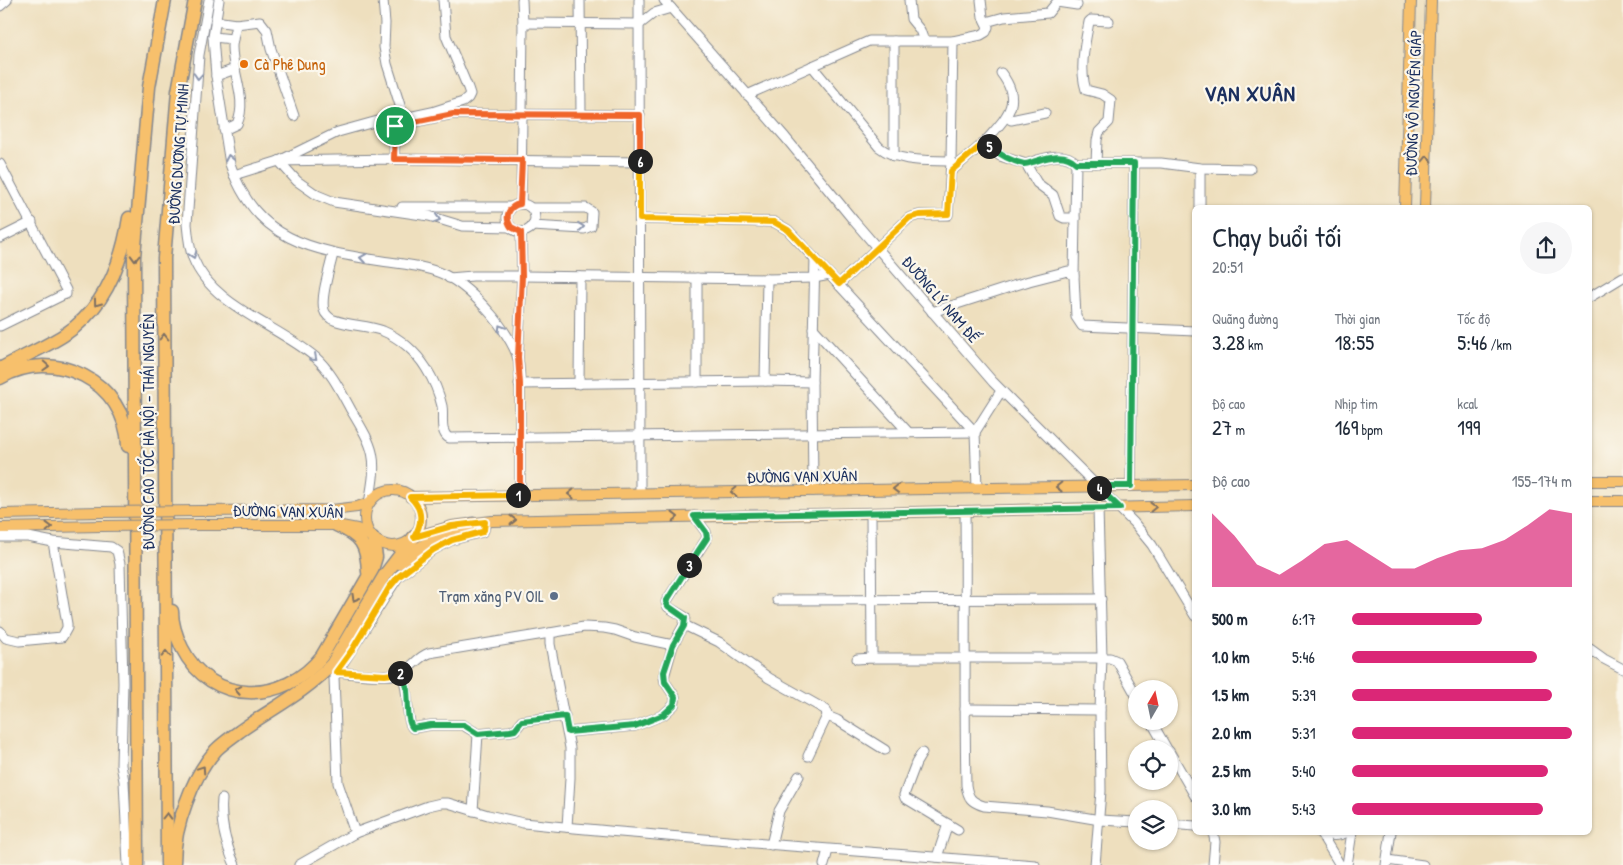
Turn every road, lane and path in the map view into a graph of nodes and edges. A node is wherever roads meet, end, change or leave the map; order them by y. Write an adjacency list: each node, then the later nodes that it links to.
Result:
1 (7, 0): 18 (street)
2 (165, 0): 36 (highway, ĐƯỜNG CAO TỐC HÀ NỘI - THÁI NGUYÊN)
3 (195, 0): 104 (highway, ĐƯỜNG CAO TỐC HÀ NỘI - THÁI NGUYÊN, one-way to 3)
4 (208, 0): 123 (street, ĐƯỜNG DƯƠNG TỰ MINH, one-way to 123)
5 (219, 0): 20 (street)
6 (383, 0): 43 (street)
7 (443, 0): 43 (street)
8 (522, 0): 23 (street)
9 (580, 0): 24 (street)
10 (639, 0): 26 (street)
11 (664, 0): 19 (street, ĐƯỜNG LÝ NAM ĐẾ)
12 (909, 0): 30 (street)
13 (981, 0): 22 (street)
14 (1411, 0): 64 (main road, ĐƯỜNG VÕ NGUYÊN GIÁP)
15 (1431, 0): 65 (main road, ĐƯỜNG VÕ NGUYÊN GIÁP, one-way to 15)
16 (1066, 1): 17 (street); 22 (street)
17 (1077, 5)
18 (0, 6)
19 (671, 8): 26 (street); 37 (street, ĐƯỜNG LÝ NAM ĐẾ)
20 (215, 21): 25 (street); 27 (street)
21 (1109, 21): 54 (street)
22 (986, 22): 31 (street)
23 (523, 23): 24 (street); 39 (street)
24 (580, 23): 26 (street); 40 (street)
25 (236, 24): 28 (street); 42 (street)
26 (640, 24): 41 (street)
27 (213, 37): 28 (street); 35 (street)
28 (233, 39): 33 (street)
29 (894, 41): 30 (street); 32 (street); 47 (street)
30 (924, 41): 31 (street)
31 (953, 41): 51 (street)
32 (812, 66): 37 (street); 47 (street)
33 (235, 69): 35 (street); 45 (street)
34 (1001, 74): 44 (street)
35 (216, 76): 45 (street)
36 (149, 88): 96 (highway, one-way to 96); 169 (highway, ĐƯỜNG CAO TỐC HÀ NỘI - THÁI NGUYÊN, one-way to 169)
37 (747, 95): 75 (street, ĐƯỜNG LÝ NAM ĐẾ)
38 (1045, 113): 44 (street)
39 (521, 115): 40 (street); 43 (street); 49 (street)
40 (581, 115): 41 (street)
41 (640, 115): 52 (street)
42 (294, 116)
43 (398, 121): 48 (street); 50 (street)
44 (1007, 121): 46 (street)
45 (224, 130): 61 (street, one-way to 45)
46 (984, 143): 57 (street); 60 (street)
47 (894, 156): 51 (street)
48 (394, 159): 49 (street); 50 (street)
49 (522, 160): 52 (street); 62 (street)
50 (278, 161): 61 (street); 66 (street)
51 (951, 161): 60 (street)
52 (640, 162): 69 (street)
53 (1076, 163): 54 (street); 57 (street); 68 (street)
54 (1096, 163): 55 (street)
55 (1134, 163): 58 (street); 93 (street)
56 (0, 164): 70 (street)
57 (1026, 164): 68 (street)
58 (1200, 168): 59 (street); 63 (street)
59 (1250, 169)
60 (951, 171): 75 (street)
61 (234, 175): 76 (street)
62 (516, 205): 66 (street); 67 (street); 72 (street)
63 (1200, 205)
64 (1406, 205)
65 (1425, 205)
66 (372, 207): 72 (street, one-way to 72)
67 (532, 208): 71 (street); 71 (street, one-way to 67)
68 (1075, 218): 80 (street)
69 (640, 219): 77 (street); 82 (street)
70 (32, 222): 74 (street); 91 (street)
71 (532, 226): 73 (street)
72 (511, 227): 73 (street)
73 (521, 232): 79 (street)
74 (0, 238)
75 (878, 249): 88 (street); 90 (street, ĐƯỜNG LÝ NAM ĐẾ)
76 (333, 254): 84 (street, one-way to 76); 110 (street)
77 (815, 258): 78 (street); 86 (street)
78 (830, 274): 86 (street); 88 (street)
79 (522, 276): 81 (street); 84 (street); 95 (street)
80 (1074, 276): 90 (street); 93 (street)
81 (580, 277): 82 (street); 103 (street)
82 (640, 277): 85 (street); 101 (street)
83 (1623, 277): 89 (street)
84 (449, 278): 95 (street, one-way to 84)
85 (697, 278): 87 (street); 99 (street)
86 (814, 278): 87 (street); 92 (street)
87 (767, 279): 98 (street)
88 (839, 284): 106 (street)
89 (1592, 296)
90 (932, 312): 105 (street, ĐƯỜNG LÝ NAM ĐẾ)
91 (0, 326)
92 (813, 328): 100 (street); 107 (street)
93 (1133, 328): 94 (street); 115 (street)
94 (1192, 331)
95 (518, 357): 102 (street)
96 (0, 368)
97 (0, 378): 169 (highway, one-way to 169)
98 (765, 381): 99 (street); 100 (street)
99 (698, 382): 101 (street)
100 (812, 382): 108 (street)
101 (640, 383): 103 (street); 109 (street)
102 (520, 384): 103 (street); 110 (street)
103 (579, 384)
104 (163, 386): 138 (highway, one-way to 104); 195 (highway, ĐƯỜNG CAO TỐC HÀ NỘI - THÁI NGUYÊN, one-way to 104)
105 (1001, 390): 106 (street); 114 (street, ĐƯỜNG LÝ NAM ĐẾ)
106 (975, 432): 107 (street); 116 (street)
107 (909, 433): 108 (street)
108 (811, 434): 109 (street); 117 (street)
109 (640, 437): 110 (street); 118 (street)
110 (520, 438): 119 (street)
111 (1592, 481): 112 (main road)
112 (1623, 481)
113 (1192, 485): 115 (main road, ĐƯỜNG VẠN XUÂN)
114 (1096, 486): 115 (main road, ĐƯỜNG VẠN XUÂN); 116 (main road, ĐƯỜNG VẠN XUÂN, one-way to 116); 126 (street, ĐƯỜNG LÝ NAM ĐẾ)
115 (1131, 486)
116 (977, 488): 117 (main road, ĐƯỜNG VẠN XUÂN, one-way to 117)
117 (812, 491): 118 (main road, ĐƯỜNG VẠN XUÂN, one-way to 118)
118 (640, 493): 119 (main road, ĐƯỜNG VẠN XUÂN, one-way to 119)
119 (520, 495): 120 (main road, ĐƯỜNG VẠN XUÂN)
120 (410, 497): 123 (main road); 135 (main road)
121 (1592, 501): 122 (main road)
122 (1623, 501)
123 (369, 503): 129 (main road, ĐƯỜNG VẠN XUÂN, bridge); 136 (main road)
124 (1192, 506): 126 (main road, one-way to 124)
125 (1098, 508): 126 (main road); 127 (main road); 141 (street)
126 (1120, 508): 144 (street, ĐƯỜNG LÝ NAM ĐẾ)
127 (964, 511): 128 (main road); 140 (street)
128 (871, 513): 130 (main road); 143 (street)
129 (0, 514)
130 (694, 516): 131 (main road, one-way to 130); 145 (street)
131 (479, 523): 135 (main road); 139 (highway); 155 (street)
132 (336, 524): 133 (main road, ĐƯỜNG VẠN XUÂN, one-way to 132, bridge); 136 (main road, ĐƯỜNG VẠN XUÂN); 138 (highway)
133 (0, 528)
134 (0, 537): 137 (street)
135 (414, 537): 136 (main road); 139 (highway)
136 (373, 538): 138 (highway)
137 (53, 542): 146 (street); 193 (street)
138 (368, 576)
139 (384, 576): 196 (highway, one-way to 139)
140 (966, 598): 141 (street); 143 (street); 151 (street)
141 (1101, 598): 152 (street)
142 (777, 600): 143 (street)
143 (872, 600): 150 (street)
144 (1192, 611)
145 (684, 626): 148 (street); 161 (street)
146 (0, 631)
147 (550, 633): 148 (street); 156 (street); 160 (street)
148 (673, 645): 162 (street)
149 (1592, 650): 154 (street)
150 (872, 658): 151 (street); 153 (street)
151 (964, 658): 152 (street); 158 (street)
152 (1102, 658): 157 (street); 159 (street)
153 (857, 659)
154 (1623, 669)
155 (336, 672): 156 (street); 180 (street)
156 (401, 673): 163 (street)
157 (1128, 681)
158 (965, 709): 159 (street); 173 (street)
159 (1100, 710): 173 (street)
160 (565, 716): 162 (street); 163 (street)
161 (827, 716): 164 (street); 166 (street)
162 (568, 732): 177 (street)
163 (478, 734): 172 (street)
164 (885, 750)
165 (922, 753): 175 (street)
166 (808, 756)
167 (1178, 767): 170 (street)
168 (799, 776): 187 (street)
169 (138, 779): 194 (highway, ĐƯỜNG CAO TỐC HÀ NỘI - THÁI NGUYÊN)
170 (1192, 791)
171 (222, 799): 197 (street)
172 (473, 810): 177 (street); 180 (street)
173 (1100, 820): 174 (street); 201 (street)
174 (1128, 822)
175 (948, 824): 179 (street); 189 (street)
176 (1178, 825): 178 (street)
177 (566, 826): 187 (street)
178 (1192, 826)
179 (958, 830)
180 (355, 833): 198 (street)
181 (1214, 835): 202 (street)
182 (1321, 835): 192 (street)
183 (1327, 835): 184 (street)
184 (1341, 835)
185 (1352, 835): 203 (street)
186 (1391, 835): 191 (street)
187 (771, 844): 188 (street)
188 (828, 850): 189 (street); 199 (street)
189 (937, 857): 190 (street)
190 (959, 862): 200 (street)
191 (1387, 862): 204 (street)
192 (1337, 864)
193 (128, 865)
194 (137, 865)
195 (167, 865)
196 (174, 865)
197 (235, 865)
198 (299, 865)
199 (824, 865)
200 (1035, 865)
201 (1095, 865)
202 (1213, 865)
203 (1347, 865)
204 (1423, 865)

